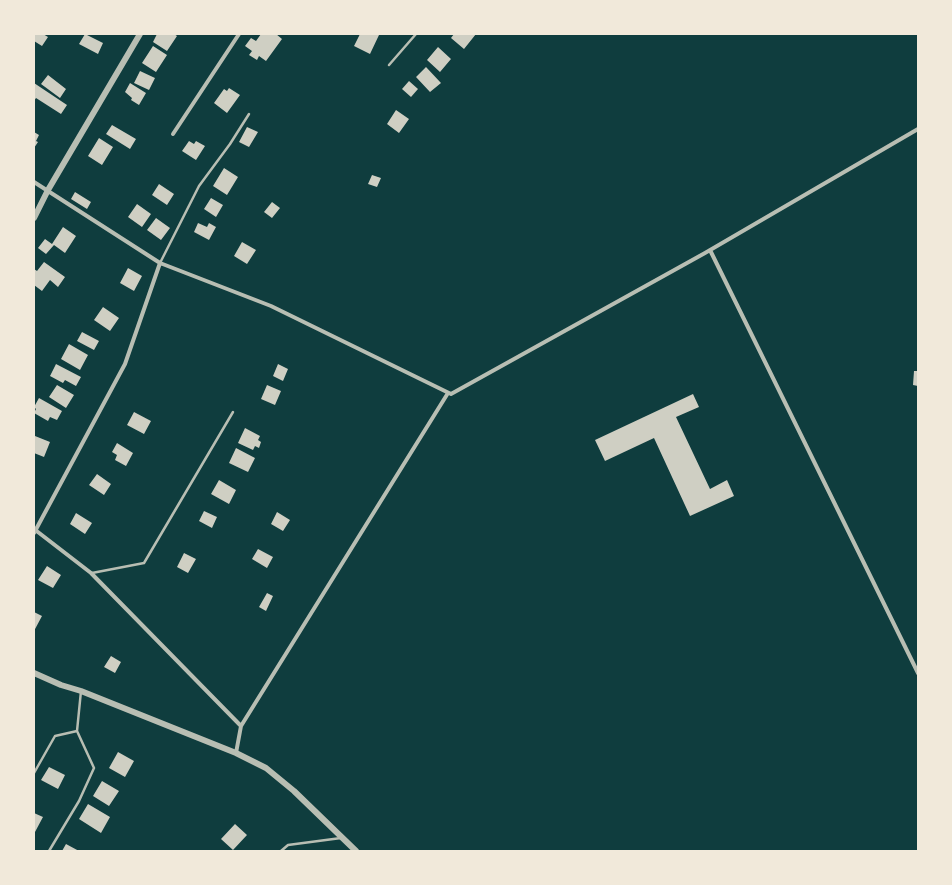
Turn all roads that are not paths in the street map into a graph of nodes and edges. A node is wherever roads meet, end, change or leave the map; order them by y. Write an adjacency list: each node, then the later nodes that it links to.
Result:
1 (140, 34): 9 (street)
2 (239, 34): 7 (street)
3 (416, 34): 4 (lane)
4 (389, 65)
5 (249, 114): 12 (lane)
6 (918, 129): 11 (street)
7 (173, 134)
8 (34, 182): 9 (street)
9 (48, 190): 10 (street); 12 (street)
10 (34, 218)
11 (710, 250): 13 (street); 18 (street)
12 (160, 263): 13 (street); 15 (street)
13 (448, 393): 20 (street)
14 (233, 412): 16 (lane)
15 (35, 530): 16 (street)
16 (92, 573): 20 (street)
17 (34, 673): 19 (street)
18 (918, 673)
19 (81, 691): 21 (lane); 22 (street)
20 (241, 726): 22 (street)
21 (77, 732): 23 (lane); 25 (lane)
22 (236, 752): 24 (street)
23 (34, 773)
24 (344, 838): 26 (lane); 27 (street)
25 (49, 851)
26 (281, 851)
27 (356, 851)

